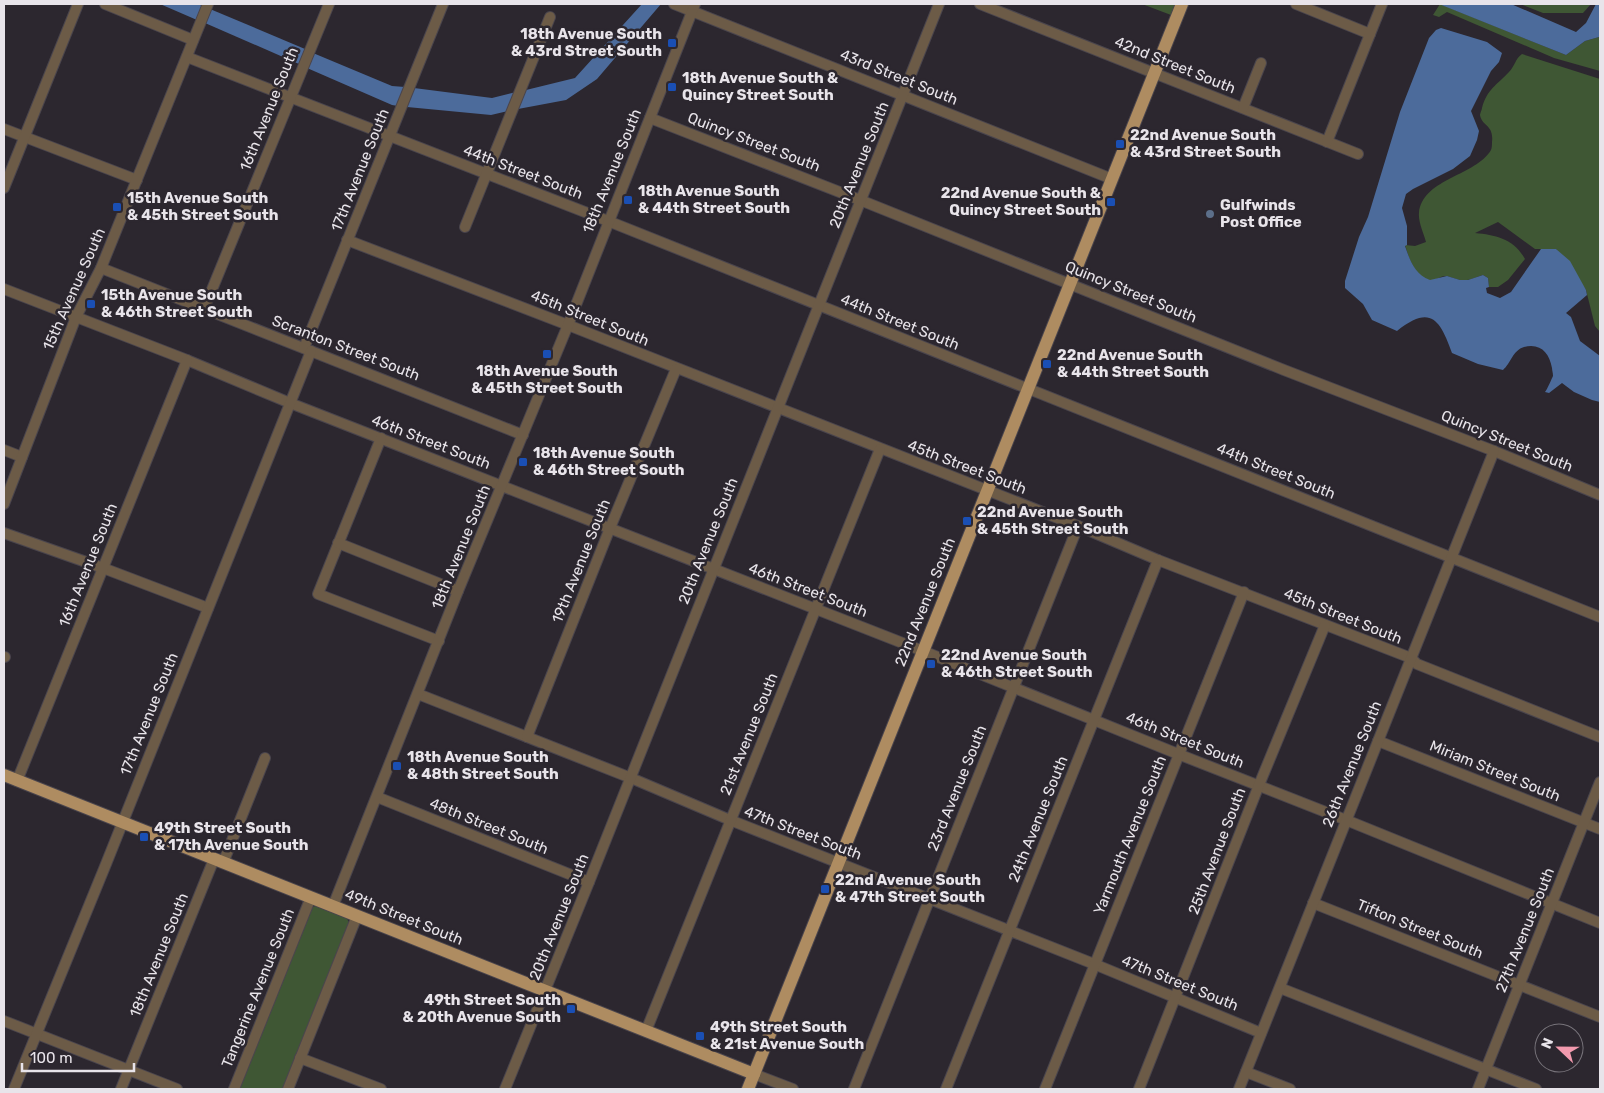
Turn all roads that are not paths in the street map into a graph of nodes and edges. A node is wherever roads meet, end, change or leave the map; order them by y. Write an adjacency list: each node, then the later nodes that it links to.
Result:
1 (78, 4): 25 (street)
2 (106, 4): 15 (street)
3 (208, 4): 15 (street, 15th Avenue South)
4 (329, 4): 20 (street, 16th Avenue South)
5 (443, 4): 24 (street, 17th Avenue South)
6 (674, 4): 12 (street, 43rd Street South)
7 (939, 4): 19 (street, 20th Avenue South)
8 (980, 4): 18 (street, 42nd Street South)
9 (1182, 4): 18 (main road, 22nd Avenue South)
10 (1296, 4): 14 (street)
11 (1382, 4): 14 (street)
12 (694, 7): 19 (street, 43rd Street South); 22 (street, 18th Avenue South)
13 (550, 17): 28 (street)
14 (1370, 34): 26 (street)
15 (193, 40): 16 (street, 15th Avenue South)
16 (187, 57): 20 (street, 44th Street South); 30 (street, 15th Avenue South)
17 (1261, 62): 21 (street)
18 (1155, 72): 21 (street, 42nd Street South); 29 (main road, 22nd Avenue South)
19 (903, 94): 29 (street, 43rd Street South); 32 (street, 20th Avenue South)
20 (290, 97): 24 (street, 44th Street South); 40 (street, 16th Avenue South)
21 (1243, 108): 26 (street, 42nd Street South)
22 (650, 118): 32 (street, Quincy Street South); 33 (street, 18th Avenue South)
23 (4, 129): 25 (street)
24 (390, 136): 28 (street, 44th Street South); 35 (street, 17th Avenue South)
25 (24, 137): 30 (street); 31 (street)
26 (1327, 142): 27 (street, 42nd Street South)
27 (1358, 154)
28 (487, 175): 33 (street, 44th Street South); 34 (street)
29 (1112, 179): 37 (main road, 22nd Avenue South)
30 (137, 180): 36 (street, 15th Avenue South)
31 (4, 188)
32 (860, 200): 37 (street, Quincy Street South); 39 (street, 20th Avenue South)
33 (608, 221): 39 (street, 44th Street South); 42 (street, 18th Avenue South)
34 (465, 227)
35 (348, 240): 42 (street, 45th Street South); 43 (street, 17th Avenue South)
36 (101, 268): 40 (street, Scranton Street South); 41 (street, 15th Avenue South)
37 (1070, 284): 46 (main road, 22nd Avenue South); 53 (street, Quincy Street South)
38 (4, 289): 41 (street, 46th Street South)
39 (819, 305): 46 (street, 44th Street South); 48 (street, 20th Avenue South)
40 (204, 309): 43 (street, Scranton Street South)
41 (76, 317): 44 (street, 46th Street South); 54 (street, 15th Avenue South)
42 (568, 325): 45 (street, 45th Street South); 49 (street, 18th Avenue South)
43 (308, 349): 47 (street, 17th Avenue South); 49 (street, Scranton Street South)
44 (187, 360): 47 (street, 46th Street South); 65 (street, 16th Avenue South)
45 (676, 369): 48 (street, 45th Street South); 60 (street, 19th Avenue South)
46 (1028, 389): 56 (main road, 22nd Avenue South); 63 (street, 44th Street South)
47 (290, 403): 50 (street, 46th Street South); 69 (street, 17th Avenue South)
48 (777, 408): 51 (street, 45th Street South); 66 (street, 20th Avenue South)
49 (523, 435): 55 (street, 18th Avenue South)
50 (381, 438): 55 (street, 46th Street South); 62 (street)
51 (880, 449): 56 (street, 45th Street South); 70 (street, 21st Avenue South)
52 (4, 450): 54 (street)
53 (1494, 451): 57 (street, Quincy Street South); 63 (street, 26th Avenue South)
54 (22, 457): 58 (street, 15th Avenue South)
55 (503, 485): 60 (street, 46th Street South); 67 (street, 18th Avenue South)
56 (987, 491): 59 (street, 45th Street South); 74 (main road, 22nd Avenue South)
57 (1600, 495)
58 (4, 504)
59 (1078, 526): 64 (street, 45th Street South); 76 (street, 23rd Avenue South)
60 (610, 528): 66 (street, 46th Street South); 79 (street, 19th Avenue South)
61 (4, 533): 65 (street)
62 (338, 543): 67 (street); 73 (street)
63 (1453, 557): 71 (street, 44th Street South); 75 (street, 26th Avenue South)
64 (1158, 560): 68 (street, 45th Street South); 78 (street, 24th Avenue South)
65 (103, 568): 69 (street); 86 (street, 16th Avenue South)
66 (713, 568): 70 (street, 46th Street South); 85 (street, 20th Avenue South)
67 (458, 591): 73 (street, 18th Avenue South)
68 (1244, 592): 72 (street, 45th Street South); 82 (street, Yarmouth Avenue South)
69 (208, 608): 92 (street, 17th Avenue South)
70 (815, 608): 74 (street, 46th Street South); 90 (street, 21st Avenue South)
71 (1600, 617)
72 (1325, 625): 75 (street, 45th Street South); 88 (street, 25th Avenue South)
73 (438, 641): 77 (street, 18th Avenue South)
74 (924, 651): 76 (street, 46th Street South); 96 (main road, 22nd Avenue South)
75 (1411, 658): 80 (street, 45th Street South); 81 (street, 26th Avenue South)
76 (1013, 688): 78 (street, 46th Street South); 99 (street, 23rd Avenue South)
77 (418, 694): 79 (street, 47th Street South); 89 (street, 18th Avenue South)
78 (1093, 719): 82 (street, 46th Street South); 105 (street, 24th Avenue South)
79 (528, 737): 85 (street, 47th Street South)
80 (1600, 737)
81 (1378, 741): 91 (street, 26th Avenue South); 93 (street, Miriam Street South)
82 (1178, 754): 88 (street, 46th Street South); 106 (street, Yarmouth Avenue South)
83 (266, 758): 95 (street, 18th Avenue South)
84 (4, 775): 86 (main road, 49th Street South)
85 (631, 778): 90 (street, 47th Street South); 97 (street, 20th Avenue South)
86 (17, 781): 92 (main road, 49th Street South)
87 (1600, 782): 93 (street, 27th Avenue South)
88 (1259, 786): 91 (street, 46th Street South); 110 (street, 25th Avenue South)
89 (377, 797): 97 (street, 48th Street South); 102 (street, 18th Avenue South)
90 (730, 820): 96 (street, 47th Street South); 113 (street, 21st Avenue South)
91 (1346, 820): 100 (street, 26th Avenue South); 101 (street, 46th Street South)
92 (122, 823): 95 (main road, 49th Street South); 115 (street, 17th Avenue South)
93 (1584, 823): 94 (street, Miriam Street South); 101 (street, 27th Avenue South)
94 (1600, 829)
95 (218, 861): 98 (main road, 49th Street South); 117 (street, 18th Avenue South)
96 (839, 863): 99 (street, 47th Street South); 120 (main road, 22nd Avenue South)
97 (590, 882): 109 (street, 20th Avenue South)
98 (311, 898): 102 (main road, 49th Street South); 125 (street, Tangerine Avenue South)
99 (929, 899): 105 (street, 47th Street South); 131 (street, 23rd Avenue South)
100 (1313, 903): 107 (street, Tifton Street South); 108 (street, 26th Avenue South)
101 (1551, 904): 104 (street, 46th Street South); 107 (street, 27th Avenue South)
102 (333, 906): 103 (main road, 49th Street South)
103 (357, 916): 109 (main road, 49th Street South); 116 (street)
104 (1600, 923)
105 (1010, 931): 106 (street, 47th Street South); 132 (street, 24th Avenue South)
106 (1094, 964): 110 (street, 47th Street South); 133 (street, Yarmouth Avenue South)
107 (1519, 985): 111 (street, Tifton Street South); 118 (street, 27th Avenue South)
108 (1280, 988): 114 (street, 26th Avenue South); 118 (street)
109 (546, 991): 113 (main road, 49th Street South); 128 (street, 20th Avenue South)
110 (1176, 997): 114 (street, 47th Street South); 134 (street, 25th Avenue South)
111 (1600, 1017)
112 (4, 1021): 115 (street)
113 (646, 1031): 120 (main road, 49th Street South)
114 (1262, 1033): 119 (street, 26th Avenue South)
115 (36, 1034): 117 (street); 122 (street, 17th Avenue South)
116 (300, 1058): 126 (street); 127 (street)
117 (129, 1070): 121 (street); 123 (street, 18th Avenue South)
118 (1486, 1070): 137 (street, 27th Avenue South); 138 (street)
119 (1246, 1072): 135 (street, 26th Avenue South); 136 (street)
120 (754, 1074): 129 (main road, 22nd Avenue South); 130 (street, 49th Street South)
121 (160, 1086): 124 (street)
122 (14, 1089)
123 (121, 1089)
124 (177, 1089)
125 (234, 1089)
126 (288, 1089)
127 (381, 1089)
128 (505, 1089)
129 (748, 1089)
130 (793, 1089)
131 (854, 1089)
132 (946, 1089)
133 (1045, 1089)
134 (1139, 1089)
135 (1238, 1089)
136 (1290, 1089)
137 (1478, 1089)
138 (1536, 1089)

